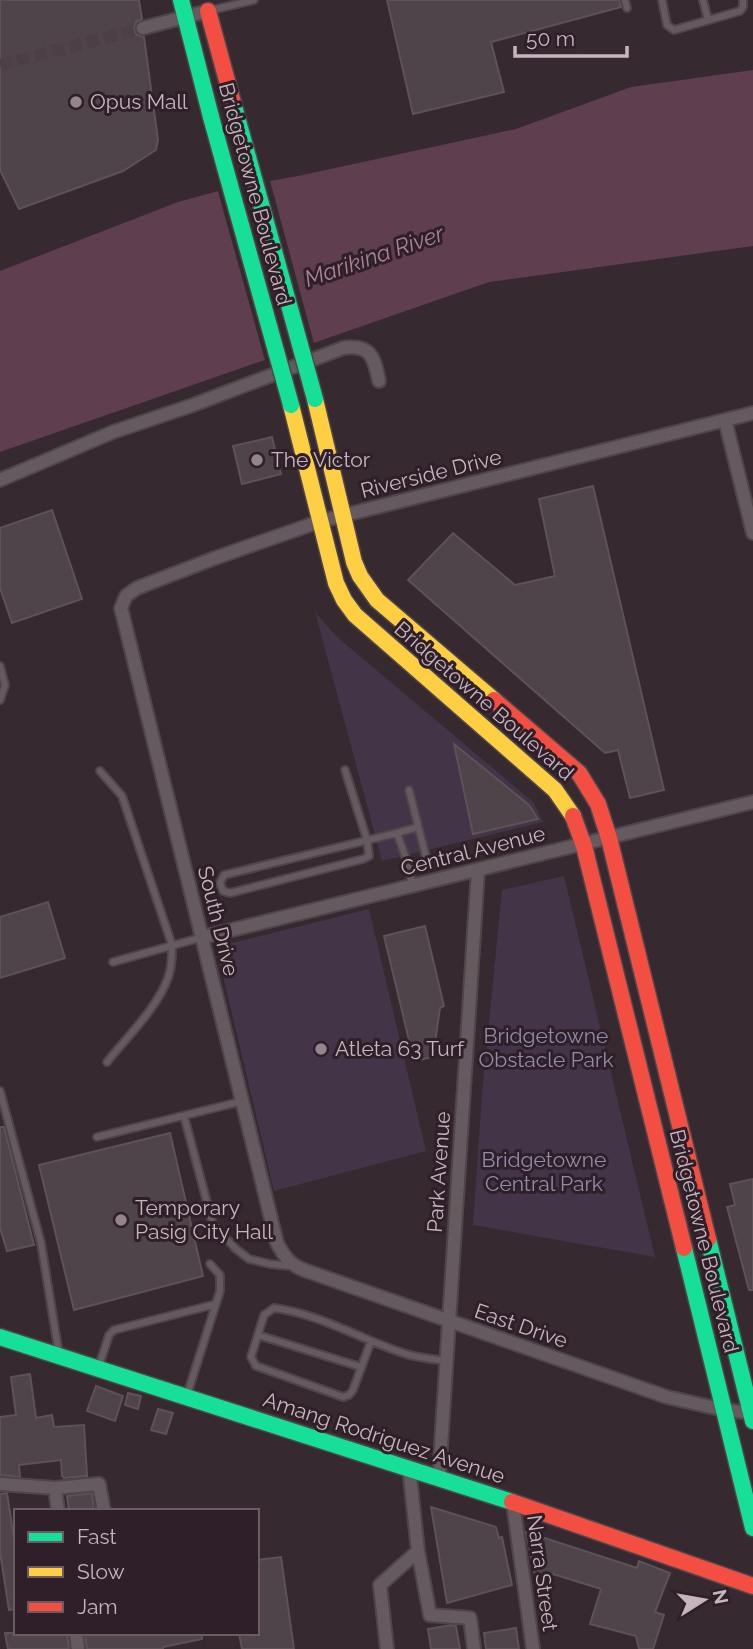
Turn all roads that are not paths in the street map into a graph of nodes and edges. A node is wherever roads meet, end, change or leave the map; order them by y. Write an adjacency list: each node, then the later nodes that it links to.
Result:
1 (181, 0): 7 (street, Bridgetowne Boulevard)
2 (254, 0): 6 (lane)
3 (662, 0): 8 (lane)
4 (703, 0): 8 (lane)
5 (743, 0): 8 (lane)
6 (208, 11): 7 (street); 14 (street, Bridgetowne Boulevard, bridge)
7 (184, 17): 9 (street); 15 (street, Bridgetowne Boulevard, bridge)
8 (708, 20)
9 (143, 28)
10 (379, 381): 13 (street)
11 (753, 413): 12 (street, Riverside Drive)
12 (725, 420): 14 (street, Riverside Drive); 16 (street)
13 (0, 480)
14 (343, 516): 15 (street, Riverside Drive); 26 (street, Bridgetowne Boulevard)
15 (321, 522): 17 (street, Riverside Drive); 28 (street, Bridgetowne Boulevard)
16 (753, 533)
17 (126, 596): 32 (street, South Drive)
18 (0, 666): 19 (lane)
19 (0, 700)
20 (345, 770): 27 (lane)
21 (100, 771): 33 (lane)
22 (409, 790): 24 (lane)
23 (753, 802): 26 (street, Central Avenue)
24 (418, 827): 25 (lane); 29 (lane)
25 (397, 833): 27 (lane); 31 (lane)
26 (609, 838): 28 (street, Central Avenue); 53 (street, Bridgetowne Boulevard)
27 (367, 840): 27 (lane)
28 (583, 844): 30 (street, Central Avenue); 52 (street, Bridgetowne Boulevard)
29 (426, 857)
30 (478, 870): 31 (street, Central Avenue); 43 (street, Park Avenue)
31 (412, 886): 32 (street, Central Avenue)
32 (203, 937): 33 (lane); 37 (street, South Drive)
33 (172, 945): 34 (lane); 35 (lane)
34 (113, 962)
35 (107, 1062)
36 (0, 1091): 47 (lane)
37 (243, 1101): 38 (lane); 41 (street, South Drive)
38 (184, 1116): 39 (lane); 41 (lane)
39 (97, 1137)
40 (210, 1264): 42 (lane)
41 (293, 1266): 43 (street, East Drive)
42 (216, 1304): 49 (lane); 51 (lane)
43 (449, 1322): 48 (street, Park Avenue); 52 (street, East Drive)
44 (258, 1335): 46 (lane); 50 (lane); 50 (lane)
45 (0, 1337): 47 (street, Amang Rodriguez Avenue)
46 (371, 1341): 48 (lane); 50 (lane)
47 (59, 1354): 49 (street, Amang Rodriguez Avenue)
48 (447, 1361): 55 (street, Park Avenue)
49 (99, 1367): 51 (street, Amang Rodriguez Avenue)
50 (361, 1367)
51 (187, 1395): 54 (street, Amang Rodriguez Avenue)
52 (724, 1410): 53 (street, East Drive); 61 (street, Bridgetowne Boulevard)
53 (752, 1416)
54 (409, 1467): 55 (street, Amang Rodriguez Avenue); 62 (street)
55 (439, 1477): 58 (street, Amang Rodriguez Avenue)
56 (0, 1484): 57 (street)
57 (55, 1488): 59 (street); 60 (street)
58 (513, 1503): 63 (street, Amang Rodriguez Avenue); 66 (street, Narra Street)
59 (58, 1509)
60 (104, 1509)
61 (753, 1528)
62 (418, 1551): 64 (street); 65 (street)
63 (753, 1586)
64 (387, 1649)
65 (474, 1649)
66 (533, 1649)

